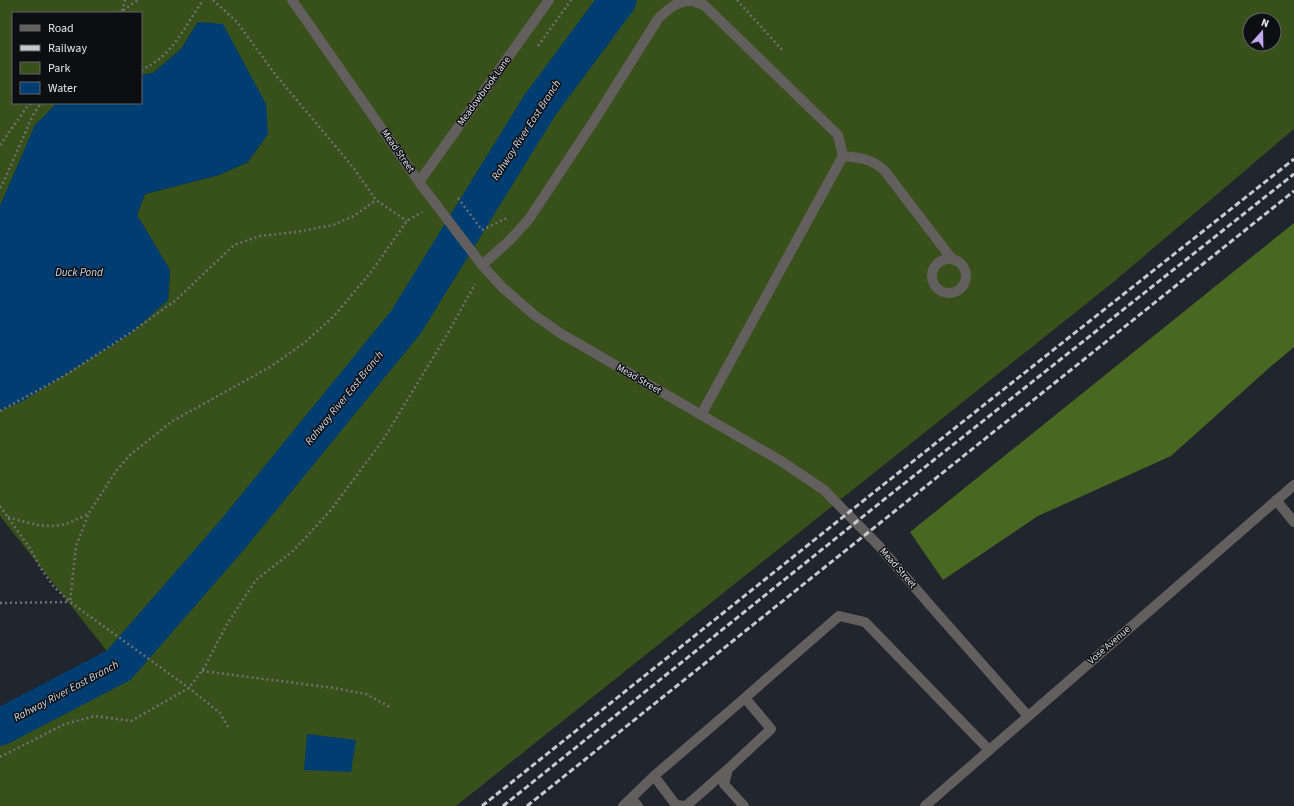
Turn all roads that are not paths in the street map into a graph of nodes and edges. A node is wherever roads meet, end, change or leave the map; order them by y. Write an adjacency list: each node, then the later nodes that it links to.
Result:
1 (292, 0): 4 (street, Mead Street)
2 (549, 0): 4 (street, Meadowbrook Lane)
3 (843, 156): 5 (street); 6 (street); 7 (street)
4 (419, 182): 6 (street, Mead Street)
5 (952, 259)
6 (482, 265): 7 (street, Mead Street)
7 (701, 415): 12 (street, Mead Street)
8 (1294, 485): 9 (street, Vose Avenue)
9 (1276, 500): 10 (street); 12 (street, Vose Avenue)
10 (1294, 522)
11 (745, 698): 13 (street); 14 (street); 15 (street)
12 (1028, 716): 13 (street, Vose Avenue)
13 (989, 750): 20 (street, Vose Avenue)
14 (728, 769): 15 (street); 19 (street)
15 (654, 776): 16 (street)
16 (631, 798): 17 (street); 18 (street)
17 (623, 806)
18 (638, 806)
19 (744, 806)
20 (925, 806)

